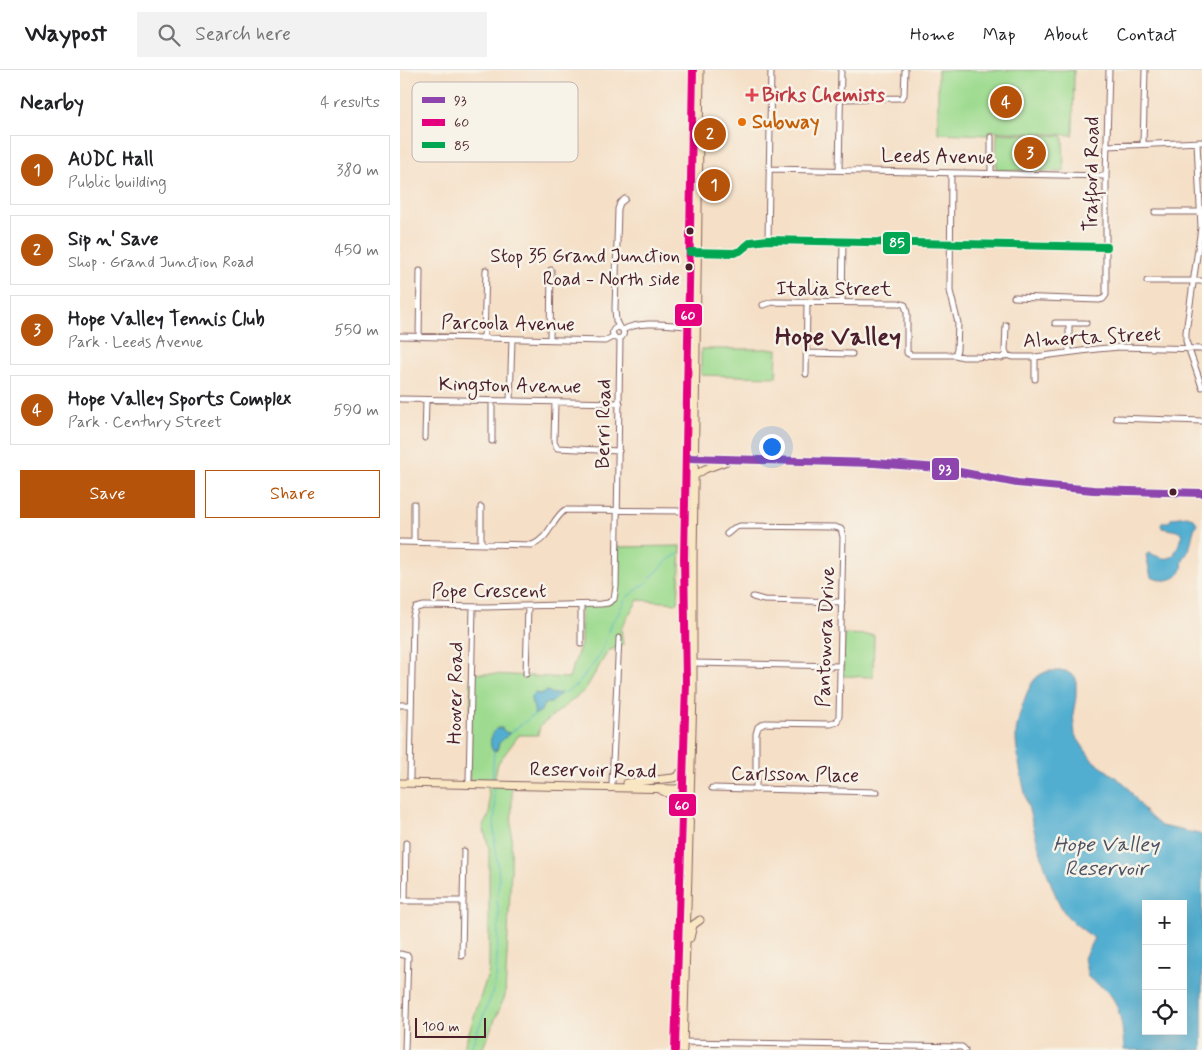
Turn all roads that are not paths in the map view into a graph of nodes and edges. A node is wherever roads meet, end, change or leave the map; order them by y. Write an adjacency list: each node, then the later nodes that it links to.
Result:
1 (693, 70): 8 (main road)
2 (700, 70): 9 (main road)
3 (771, 70): 18 (street)
4 (841, 70): 11 (street)
5 (905, 70): 11 (street)
6 (1109, 70): 16 (street, Trafford Road)
7 (1145, 70): 15 (street)
8 (692, 78): 9 (main road); 12 (main road)
9 (700, 84): 10 (main road)
10 (700, 99): 12 (main road); 17 (main road)
11 (841, 99): 19 (street)
12 (692, 110): 17 (main road)
13 (991, 137): 21 (street)
14 (1200, 142): 15 (street); 25 (street)
15 (1143, 144): 16 (street)
16 (1108, 146): 22 (street, Trafford Road)
17 (695, 164): 30 (main road)
18 (769, 169): 19 (street, Leeds Avenue); 26 (street)
19 (840, 170): 20 (street, Leeds Avenue)
20 (951, 173): 21 (street, Leeds Avenue); 28 (street)
21 (991, 173): 22 (street, Leeds Avenue)
22 (1106, 176): 29 (street, Trafford Road)
23 (625, 199): 47 (street)
24 (1154, 212): 25 (street)
25 (1202, 212): 35 (street)
26 (768, 240): 27 (street); 30 (street)
27 (843, 242): 28 (street); 39 (street)
28 (950, 244): 29 (street); 60 (street)
29 (1107, 247): 37 (street, Trafford Road)
30 (694, 252): 46 (main road)
31 (486, 270): 51 (street)
32 (551, 270): 54 (street)
33 (420, 271): 50 (street)
34 (1146, 280): 35 (street)
35 (1194, 281): 36 (street); 55 (street)
36 (1202, 281)
37 (1014, 297)
38 (807, 302): 39 (street, Italia Street); 40 (street, Italia Street); 58 (street)
39 (842, 302): 41 (street, Italia Street)
40 (763, 305)
41 (905, 305): 60 (street, Almerta Street)
42 (1055, 322): 43 (street)
43 (1069, 322): 44 (street); 57 (street)
44 (1086, 323)
45 (1006, 325): 61 (street)
46 (692, 326): 47 (street); 77 (main road)
47 (621, 329): 49 (street); 52 (street)
48 (400, 336): 50 (street, Parcoola Avenue)
49 (614, 336): 52 (street); 54 (street, Parcoola Avenue)
50 (419, 337): 51 (street, Parcoola Avenue)
51 (484, 338): 53 (street, Parcoola Avenue)
52 (620, 338): 71 (street, Berri Road)
53 (512, 339): 54 (street, Parcoola Avenue); 69 (street)
54 (550, 339)
55 (1190, 349): 56 (street, Almerta Street); 57 (street, Almerta Street); 65 (street)
56 (1202, 349)
57 (1069, 352): 62 (street, Almerta Street)
58 (807, 353): 59 (street); 63 (street)
59 (852, 354)
60 (955, 355): 61 (street, Almerta Street)
61 (1007, 355): 62 (street, Almerta Street)
62 (1034, 357): 64 (street)
63 (806, 374)
64 (1034, 378)
65 (1202, 388)
66 (400, 399): 67 (street, Kingston Avenue)
67 (426, 400): 68 (street, Kingston Avenue); 74 (street)
68 (492, 401): 69 (street, Kingston Avenue); 75 (street)
69 (510, 402): 70 (street, Kingston Avenue)
70 (554, 402): 71 (street, Kingston Avenue); 76 (street)
71 (620, 403): 76 (street, Berri Road)
72 (1116, 418): 73 (street)
73 (1202, 421)
74 (425, 438)
75 (492, 441)
76 (619, 451): 83 (street, Berri Road)
77 (690, 458): 78 (main road); 79 (main road); 84 (main road)
78 (732, 460): 79 (main road); 80 (main road)
79 (694, 476): 97 (main road)
80 (1202, 493)
81 (414, 504): 87 (street)
82 (481, 506): 88 (street)
83 (618, 510): 84 (street); 88 (street); 91 (street, Pope Crescent)
84 (686, 511): 96 (main road)
85 (727, 534): 90 (street, Pantowora Drive)
86 (400, 542): 87 (street)
87 (414, 542): 88 (street)
88 (481, 543)
89 (752, 597): 90 (street)
90 (842, 602): 98 (street, Pantowora Drive)
91 (581, 605): 92 (street, Pope Crescent); 95 (street)
92 (528, 606): 93 (street, Pope Crescent); 99 (street)
93 (473, 607): 102 (street, Pope Crescent); 106 (street, Hoover Road)
94 (619, 638): 109 (street)
95 (581, 644)
96 (686, 652): 97 (main road); 100 (main road)
97 (693, 663): 98 (street); 100 (main road); 110 (main road)
98 (840, 666): 113 (street, Pantowora Drive)
99 (526, 674)
100 (686, 683): 103 (main road)
101 (400, 705): 102 (street)
102 (411, 705): 105 (street, Pope Crescent)
103 (683, 769): 108 (main road); 110 (main road)
104 (400, 778): 105 (main road, Reservoir Road)
105 (410, 781): 106 (main road, Reservoir Road); 107 (main road, Reservoir Road)
106 (469, 782): 109 (main road, Reservoir Road)
107 (400, 783)
108 (627, 783): 109 (main road, Reservoir Road); 110 (main road, Reservoir Road)
109 (612, 785): 111 (main road, Reservoir Road)
110 (687, 787): 111 (main road, Reservoir Road); 115 (main road); 121 (main road)
111 (652, 788): 115 (main road)
112 (712, 788): 113 (street, Carlsson Place)
113 (756, 788): 114 (street, Carlsson Place)
114 (877, 792)
115 (682, 825): 120 (main road)
116 (406, 843): 118 (street)
117 (464, 851): 119 (street)
118 (402, 901): 119 (street)
119 (462, 902): 125 (street)
120 (679, 915): 121 (main road); 128 (main road)
121 (687, 915): 124 (main road)
122 (700, 920): 124 (main road)
123 (400, 954): 127 (street)
124 (686, 954): 128 (main road)
125 (462, 956)
126 (400, 1012): 127 (street)
127 (407, 1012): 132 (street)
128 (679, 1042): 129 (street); 133 (main road); 134 (main road)
129 (742, 1043): 130 (street); 135 (street)
130 (843, 1047): 131 (street)
131 (965, 1049)
132 (406, 1050)
133 (675, 1050)
134 (683, 1050)
135 (742, 1050)

